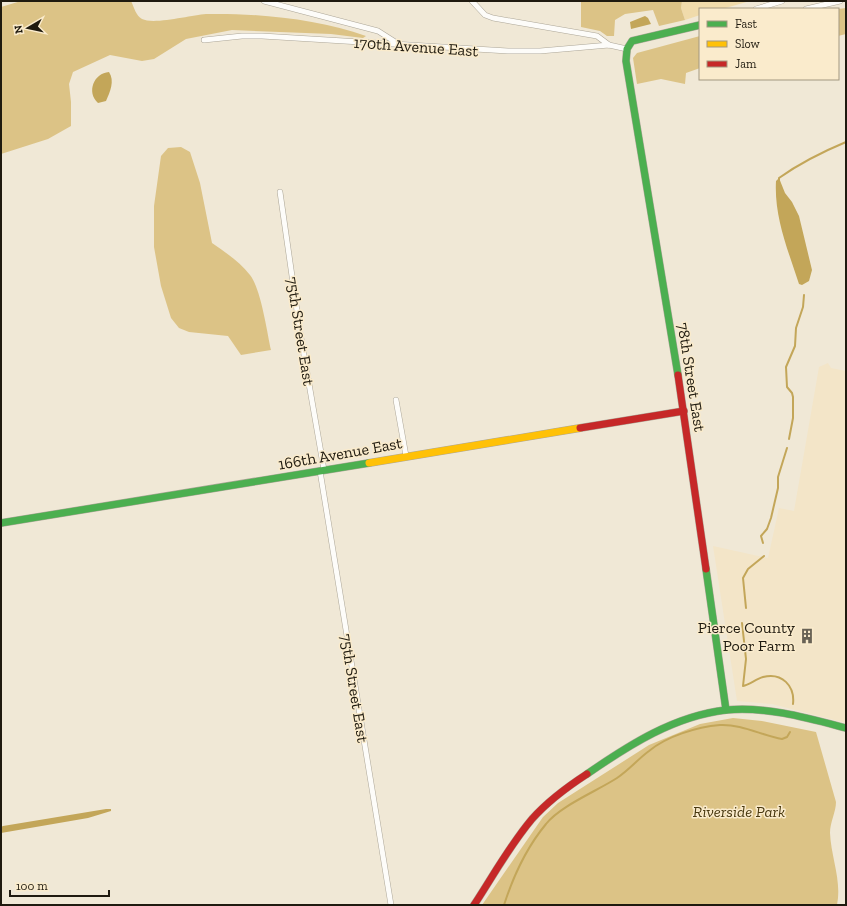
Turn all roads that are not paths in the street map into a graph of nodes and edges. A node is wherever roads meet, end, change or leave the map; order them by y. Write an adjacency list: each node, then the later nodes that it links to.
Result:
1 (264, 1): 10 (street)
2 (472, 1): 9 (street)
3 (782, 1): 5 (street)
4 (840, 1): 6 (street)
5 (759, 8)
6 (810, 8)
7 (699, 25): 11 (street)
8 (204, 40): 10 (street, 170th Avenue East)
9 (609, 45): 10 (street, 170th Avenue East); 11 (street, 170th Avenue East)
10 (401, 46)
11 (627, 49): 14 (street, 78th Street East)
12 (280, 192): 16 (street, 75th Street East)
13 (396, 400): 15 (street)
14 (684, 411): 15 (street, 166th Avenue East); 18 (street, 78th Street East)
15 (406, 456): 16 (street, 166th Avenue East)
16 (322, 471): 17 (street, 166th Avenue East); 20 (street, 75th Street East)
17 (1, 524)
18 (726, 710): 19 (street); 21 (street)
19 (846, 728)
20 (390, 905)
21 (474, 905)

